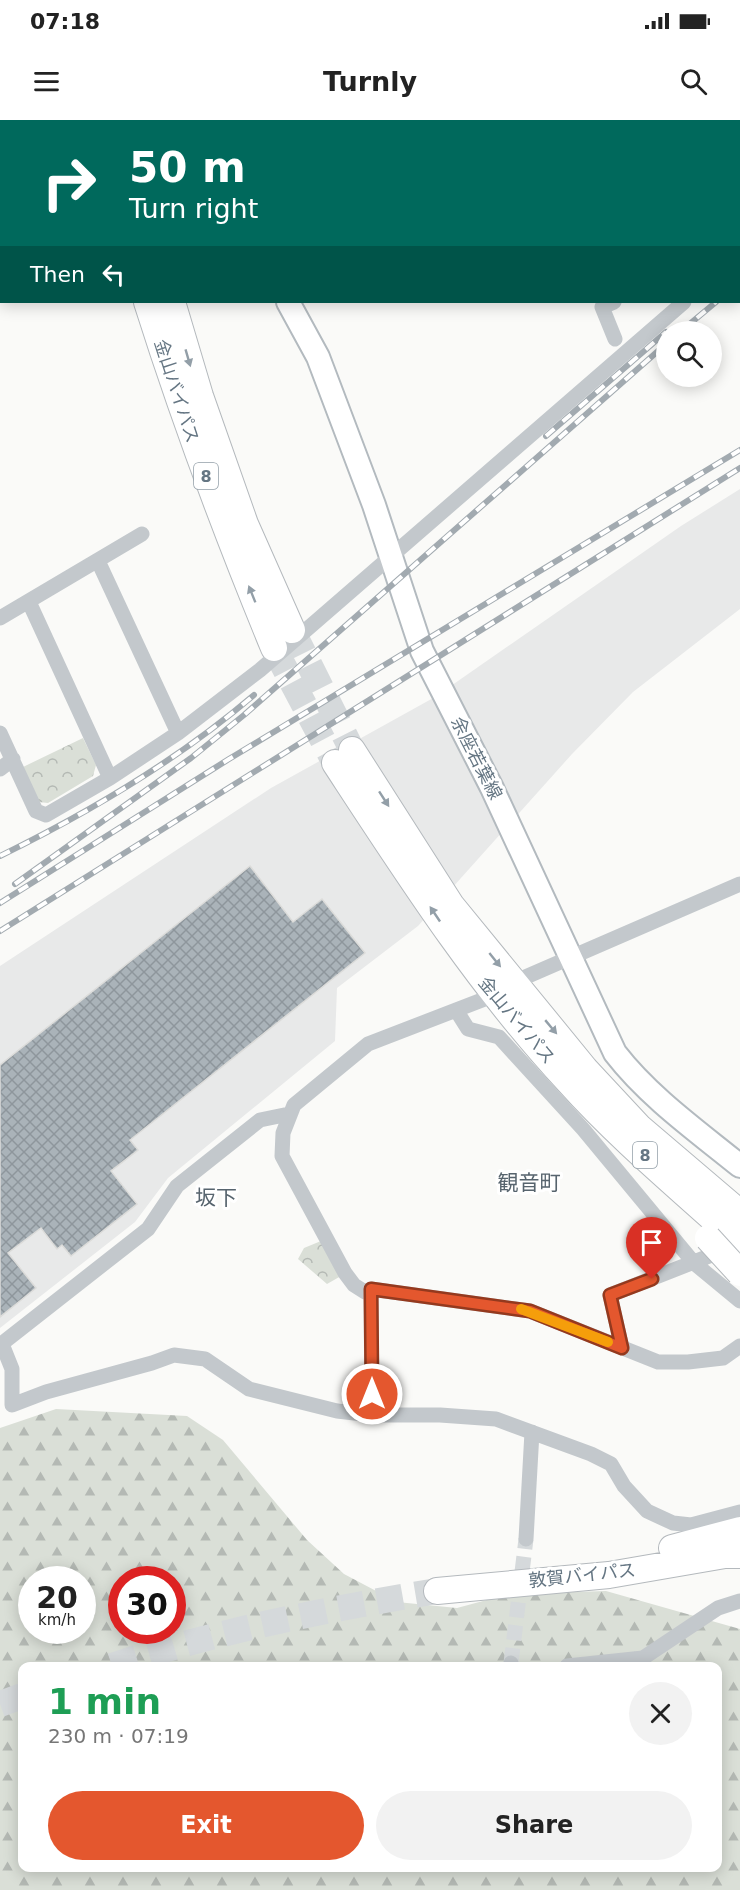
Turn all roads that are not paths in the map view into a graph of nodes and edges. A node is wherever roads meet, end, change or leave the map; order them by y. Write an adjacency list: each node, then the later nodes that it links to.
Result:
1 (147, 303): 2 (highway, 金山バイパス / 8, one-way to 1)
2 (172, 303)
3 (289, 303): 8 (main road, 余座若葉線)
4 (612, 303): 6 (street)
5 (683, 303): 8 (street)
6 (615, 339)
7 (142, 534): 9 (street)
8 (392, 556): 13 (street); 18 (main road, 余座若葉線)
9 (98, 561): 10 (street); 13 (street)
10 (28, 602): 11 (street); 16 (street)
11 (0, 618)
12 (0, 733): 15 (street)
13 (178, 733): 16 (street)
14 (344, 757): 19 (highway, 金山バイパス / 8)
15 (6, 764): 16 (street)
16 (110, 778)
17 (740, 884): 18 (street)
18 (572, 958): 19 (street); 22 (main road, 余座若葉線)
19 (504, 988): 20 (street); 23 (highway, 金山バイパス / 8, one-way to 23); 23 (highway, 金山バイパス / 8)
20 (456, 1010): 21 (street); 24 (street)
21 (289, 1114): 26 (street); 28 (street)
22 (740, 1166)
23 (733, 1228): 24 (street); 25 (highway, bridge)
24 (694, 1263): 27 (street); 30 (street)
25 (740, 1273)
26 (371, 1289): 30 (street); 31 (street)
27 (740, 1301)
28 (1, 1345): 31 (street)
29 (740, 1346): 30 (street)
30 (622, 1348)
31 (372, 1415): 32 (street)
32 (532, 1432): 33 (street); 35 (street)
33 (740, 1512)
34 (740, 1530): 36 (highway, 敦賀バイパス)
35 (526, 1539)
36 (736, 1556)
37 (740, 1601): 38 (street)
38 (605, 1662)

